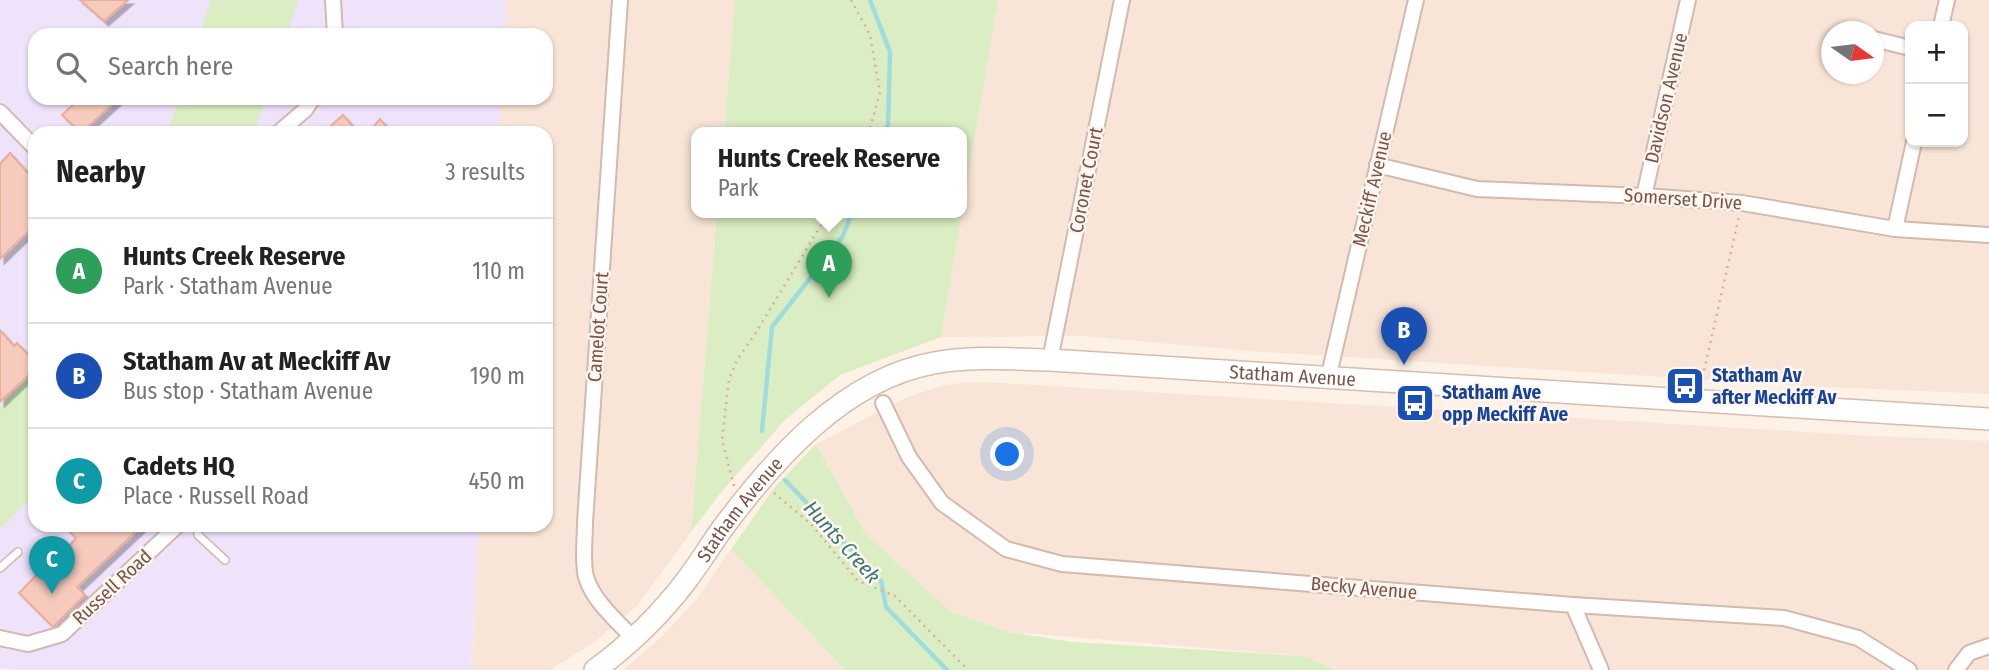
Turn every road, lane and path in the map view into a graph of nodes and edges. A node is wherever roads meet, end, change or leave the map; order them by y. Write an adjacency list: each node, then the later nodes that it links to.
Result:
1 (333, 0): 9 (street)
2 (620, 0): 38 (street, Camelot Court)
3 (851, 0): 15 (path)
4 (1122, 0): 24 (street, Coronet Court)
5 (1416, 0): 18 (street, Meckiff Avenue)
6 (1688, 0): 19 (street, Davidson Avenue)
7 (1947, 0): 8 (street)
8 (1942, 21)
9 (335, 28)
10 (1884, 41): 11 (street)
11 (1905, 47)
12 (308, 105): 14 (street)
13 (0, 112): 16 (street)
14 (286, 126)
15 (870, 127)
16 (28, 141)
17 (1913, 147): 22 (street)
18 (1377, 165): 19 (street, Somerset Drive); 25 (street, Meckiff Avenue)
19 (1644, 196): 20 (street, Somerset Drive)
20 (1742, 203): 22 (street, Somerset Drive); 26 (path)
21 (825, 218): 30 (path)
22 (1895, 229): 23 (street, Somerset Drive)
23 (1989, 235)
24 (1050, 360): 25 (main road, Statham Avenue); 29 (main road, Statham Avenue)
25 (1328, 379): 28 (main road, Statham Avenue)
26 (1701, 384)
27 (883, 403): 36 (street, Becky Avenue)
28 (1989, 419)
29 (760, 481): 30 (main road, Statham Avenue); 41 (path)
30 (739, 506): 38 (main road, Statham Avenue)
31 (171, 532): 37 (street, Russell Road)
32 (198, 532): 34 (lane)
33 (18, 552): 35 (lane)
34 (225, 559)
35 (0, 568)
36 (1573, 606): 42 (street); 43 (street, Becky Avenue)
37 (0, 638)
38 (634, 638): 40 (main road, Statham Avenue)
39 (1989, 646): 44 (street)
40 (595, 670)
41 (968, 670)
42 (1601, 670)
43 (1909, 670)
44 (1956, 670)

